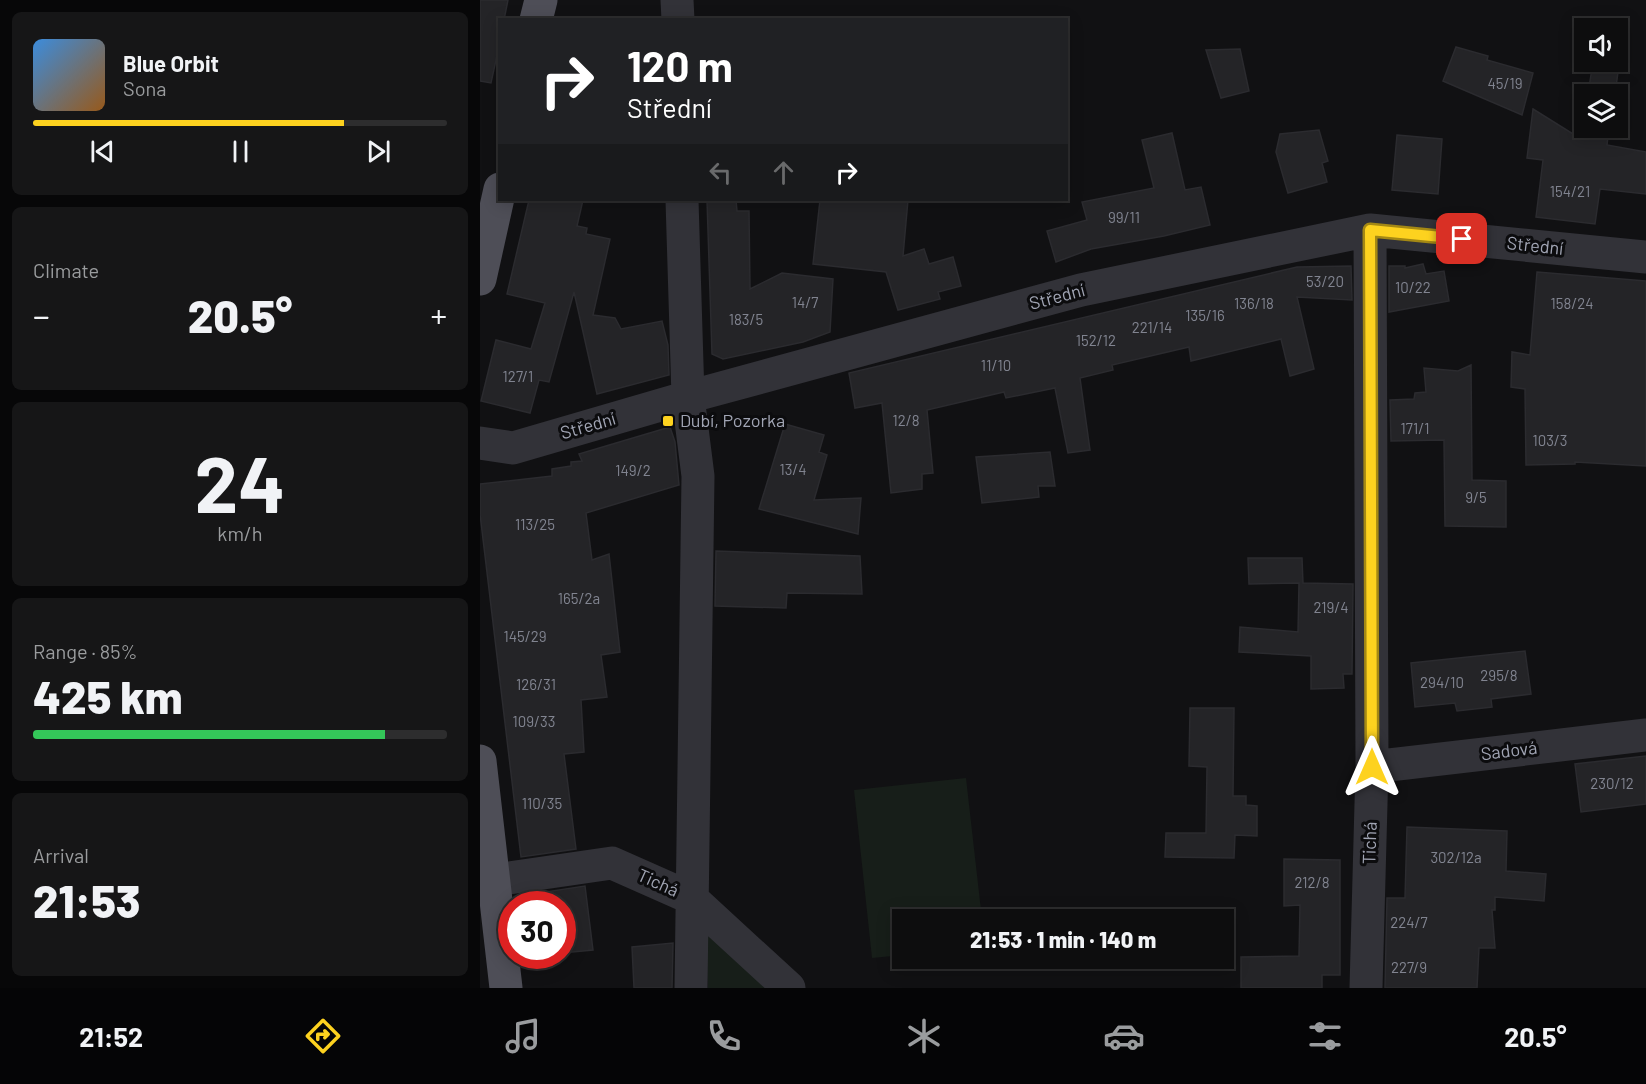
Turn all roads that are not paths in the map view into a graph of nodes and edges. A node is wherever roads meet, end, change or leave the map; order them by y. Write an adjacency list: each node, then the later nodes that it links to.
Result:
1 (541, 0): 3 (main road)
2 (677, 0): 4 (street)
3 (536, 18)
4 (678, 18)
5 (498, 198): 9 (main road)
6 (682, 201): 10 (street)
7 (1370, 230): 8 (street, Střední); 10 (street, Střední); 14 (street, Tichá)
8 (1646, 257)
9 (480, 279)
10 (688, 397): 11 (street, Střední); 16 (street)
11 (480, 443)
12 (1646, 735): 14 (street, Sadová)
13 (480, 761): 15 (main road)
14 (1372, 767): 20 (street, Tichá)
15 (495, 880): 16 (street, Tichá); 17 (main road)
16 (691, 898): 18 (street); 19 (street, Tichá)
17 (506, 988)
18 (691, 988)
19 (789, 988)
20 (1366, 988)

